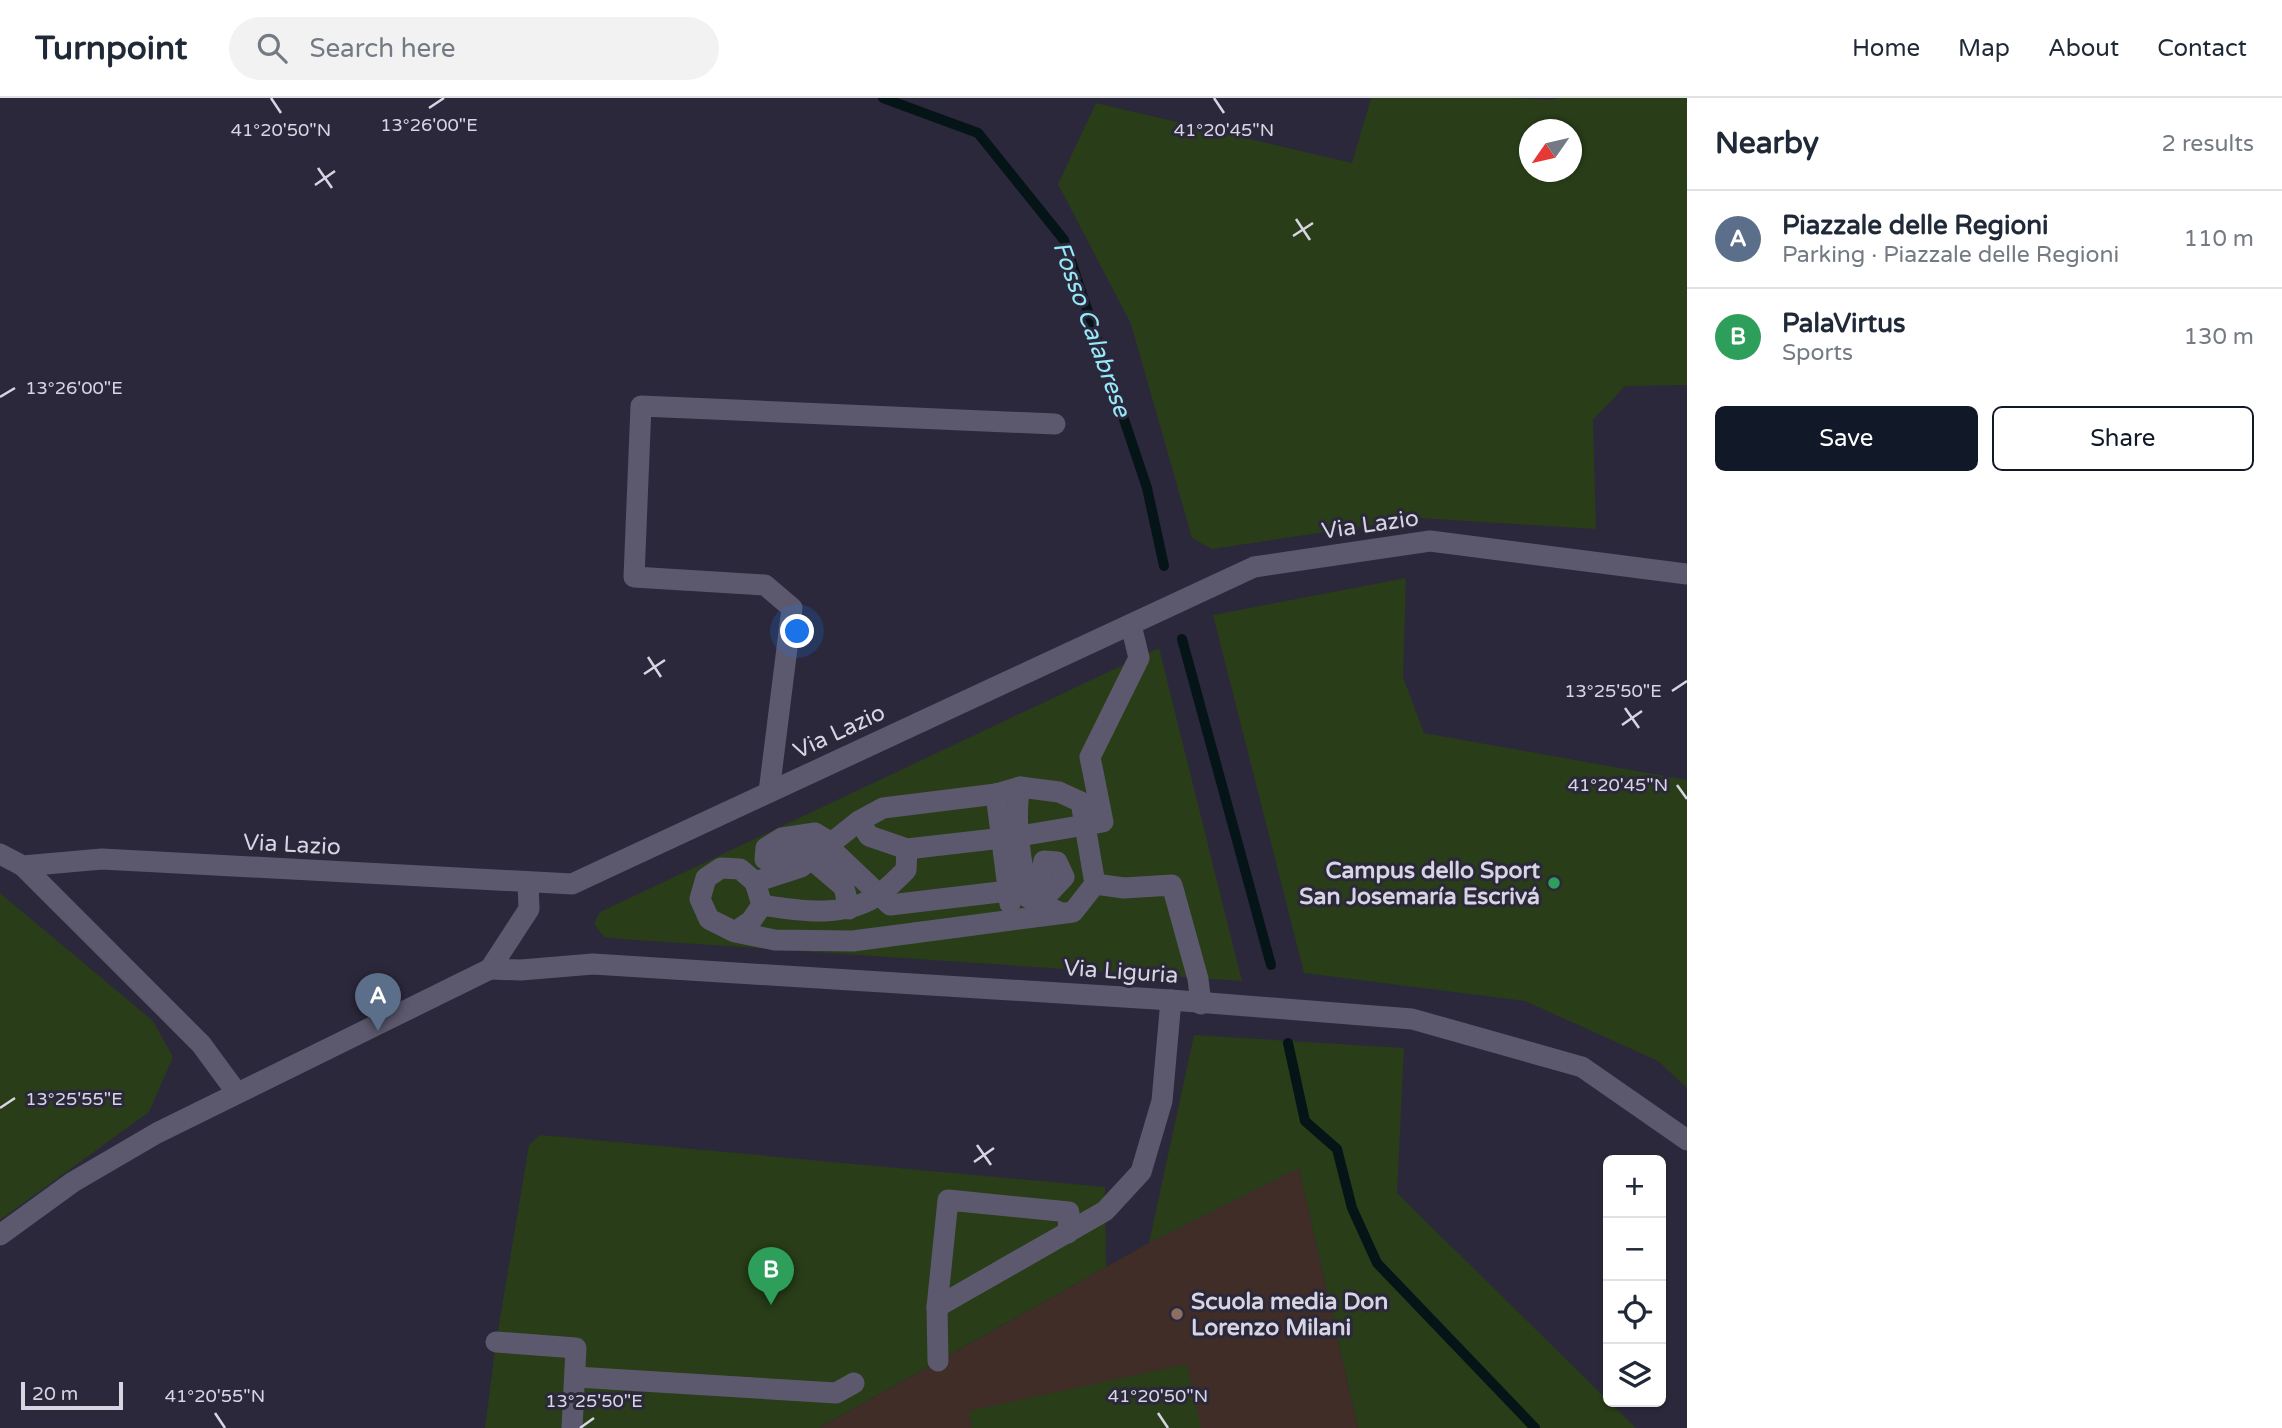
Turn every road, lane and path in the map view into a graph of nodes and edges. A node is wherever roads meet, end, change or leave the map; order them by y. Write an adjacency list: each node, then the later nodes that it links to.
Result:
1 (1055, 424): 5 (street)
2 (1687, 574): 3 (street, Via Lazio)
3 (1131, 625): 5 (street, Via Lazio); 8 (street)
4 (1020, 787): 6 (street); 8 (street); 9 (street)
5 (769, 792): 14 (street, Via Lazio)
6 (996, 794): 7 (street); 9 (street)
7 (859, 821): 10 (street); 11 (street)
8 (1084, 824): 9 (street); 15 (street)
9 (1010, 837): 10 (street); 16 (street)
10 (906, 849): 17 (street)
11 (819, 853): 17 (street); 18 (street); 19 (street)
12 (0, 854): 13 (street)
13 (23, 866): 14 (street, Via Lazio); 27 (street)
14 (528, 883): 24 (street)
15 (1095, 884): 20 (street); 26 (street)
16 (1023, 892): 17 (street); 20 (street); 21 (street)
17 (880, 894): 19 (street)
18 (758, 899): 19 (street); 22 (street); 22 (street); 23 (street)
19 (849, 909)
20 (1061, 914): 21 (street)
21 (1013, 920): 23 (street)
22 (736, 932): 23 (street)
23 (775, 940)
24 (490, 969): 25 (street, Via Liguria); 27 (street)
25 (1171, 1000): 26 (street, Via Liguria); 29 (street)
26 (1202, 1004): 28 (street, Via Liguria)
27 (237, 1093): 30 (street)
28 (1687, 1140)
29 (1068, 1233): 31 (street); 31 (street)
30 (0, 1235)
31 (937, 1307): 33 (street)
32 (496, 1342): 34 (street)
33 (938, 1361)
34 (576, 1377): 35 (street); 36 (street)
35 (854, 1383)
36 (572, 1428)

